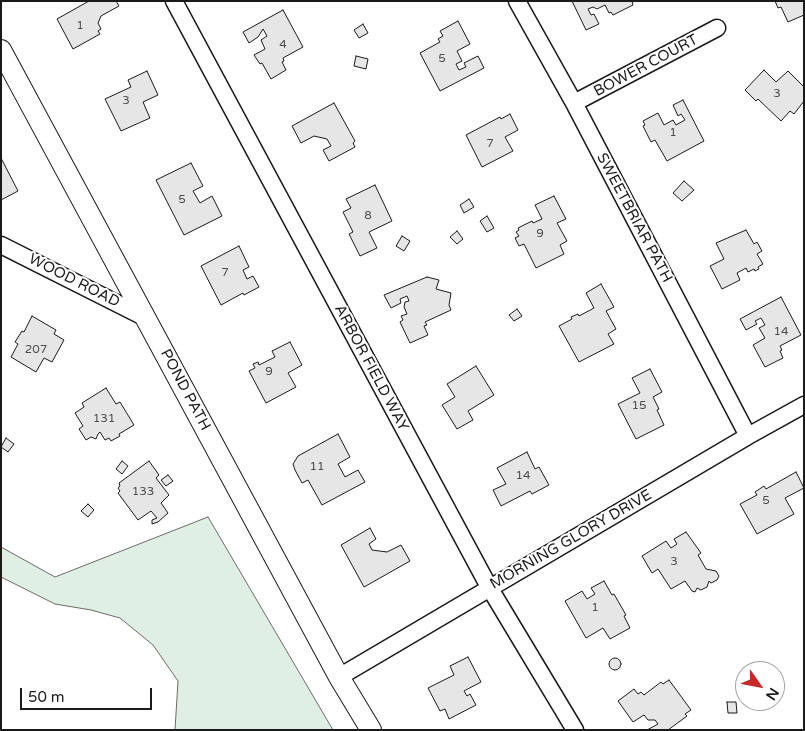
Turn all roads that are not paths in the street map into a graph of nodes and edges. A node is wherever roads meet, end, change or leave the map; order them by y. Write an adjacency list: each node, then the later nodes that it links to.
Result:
1 (174, 1): 10 (street, ARBOR FIELD WAY)
2 (517, 1): 5 (street, SWEETBRIAR PATH)
3 (718, 28): 5 (street, BOWER COURT)
4 (1, 50): 7 (street, POND PATH)
5 (574, 104): 9 (street, SWEETBRIAR PATH)
6 (1, 245): 7 (street, WOOD ROAD)
7 (146, 318): 11 (street, POND PATH)
8 (804, 405): 9 (street, MORNING GLORY DRIVE)
9 (748, 436): 10 (street, MORNING GLORY DRIVE)
10 (489, 588): 11 (street, MORNING GLORY DRIVE); 13 (street, ARBOR FIELD WAY)
11 (339, 677): 12 (street, POND PATH)
12 (370, 730)
13 (575, 730)

